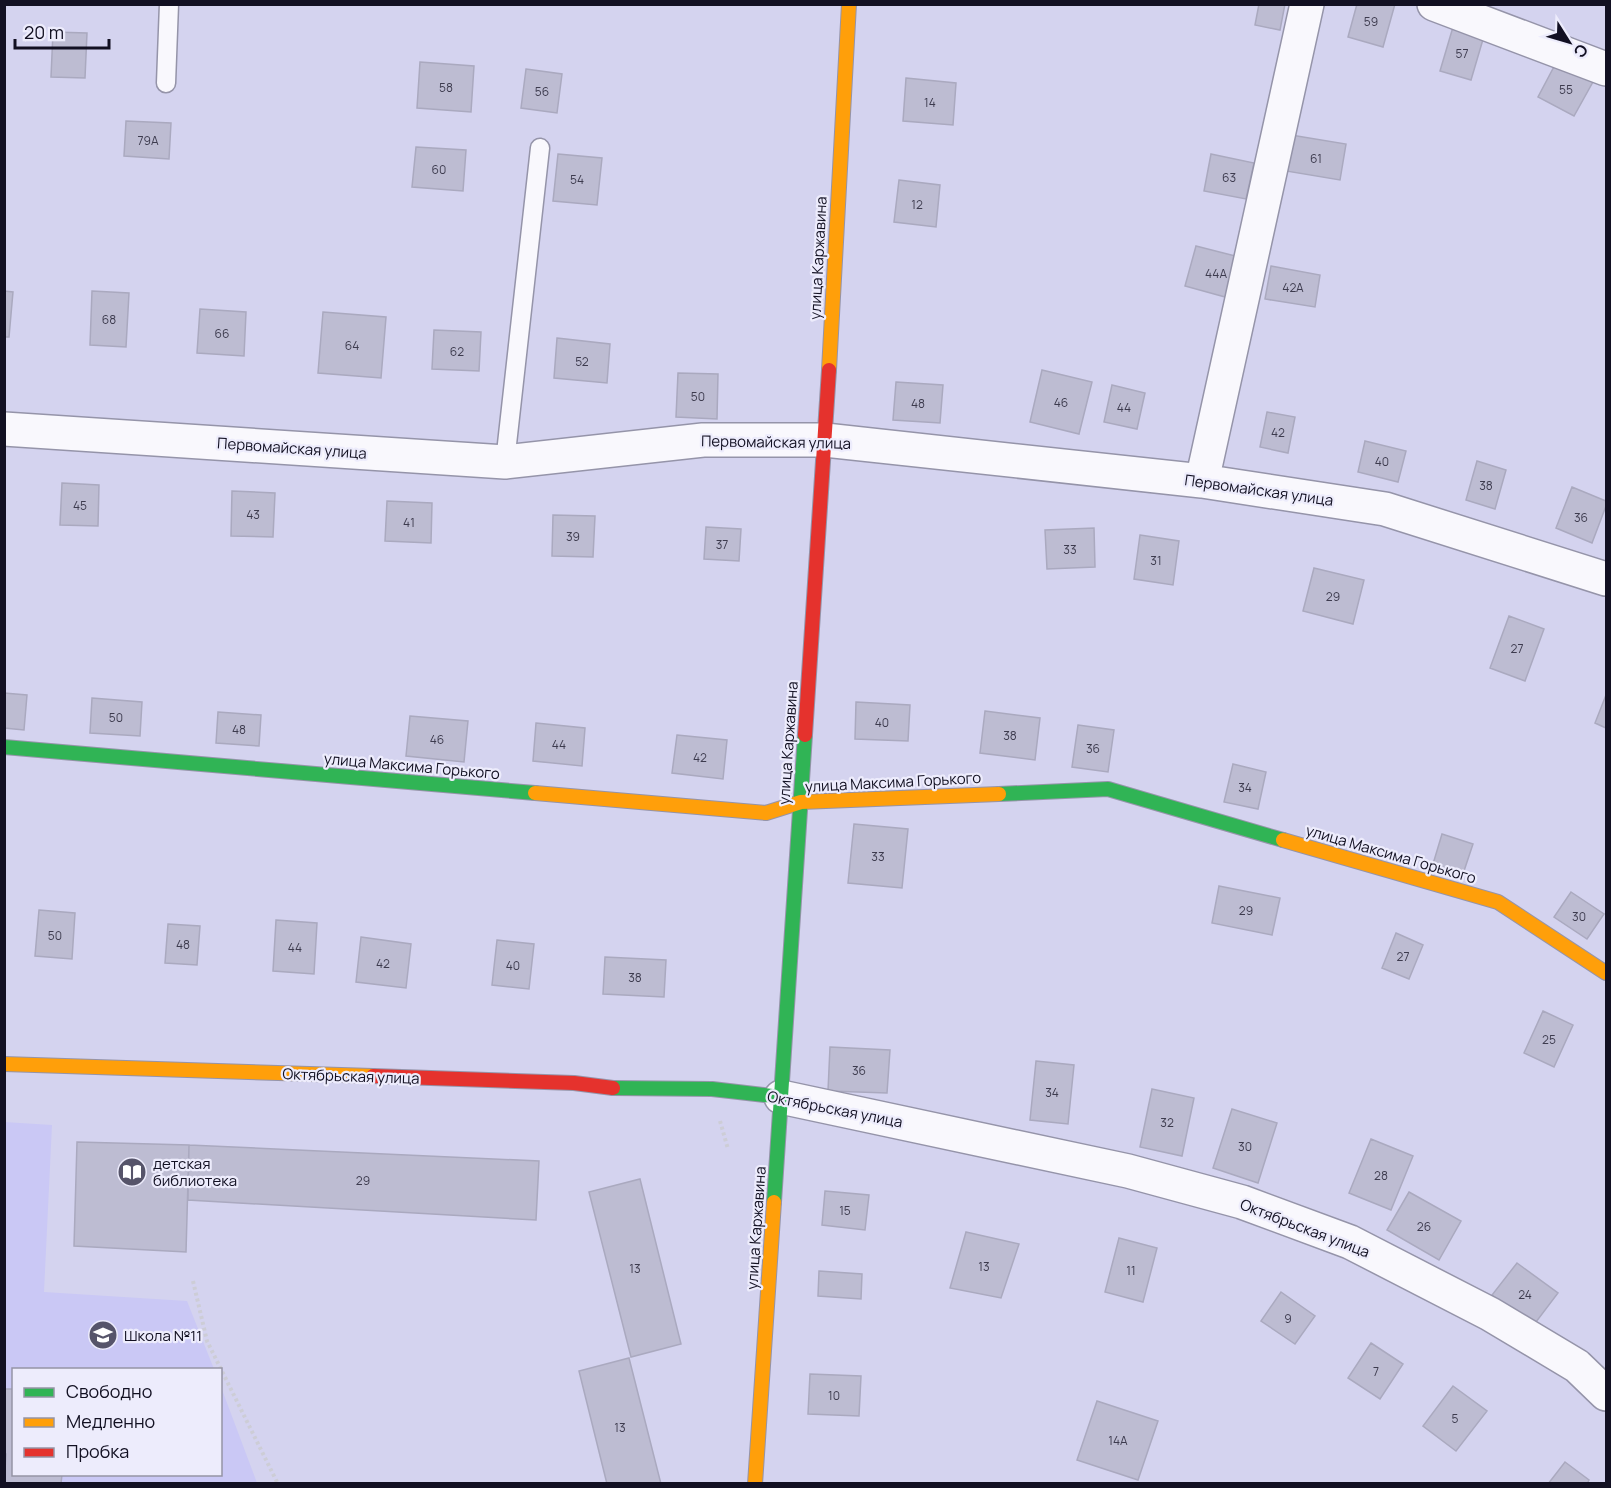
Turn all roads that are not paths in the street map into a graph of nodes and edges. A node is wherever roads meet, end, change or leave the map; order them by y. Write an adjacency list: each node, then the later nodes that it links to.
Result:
1 (169, 4): 6 (lane)
2 (849, 4): 9 (street, улица Каржавина)
3 (1308, 4): 11 (street)
4 (1434, 4): 5 (street)
5 (1606, 69)
6 (166, 83)
7 (540, 148): 10 (lane)
8 (4, 429): 10 (street, Первомайская улица)
9 (825, 440): 10 (street, Первомайская улица); 11 (street, Первомайская улица); 14 (street, улица Каржавина)
10 (505, 462)
11 (1202, 481): 12 (street, Первомайская улица)
12 (1606, 579)
13 (4, 747): 14 (street, улица Максима Горького)
14 (801, 802): 15 (street, улица Максима Горького); 17 (street, улица Каржавина)
15 (1606, 973)
16 (4, 1064): 17 (street, Октябрьская улица)
17 (781, 1097): 18 (street, Октябрьская улица); 19 (street, улица Каржавина)
18 (1606, 1394)
19 (755, 1484)

